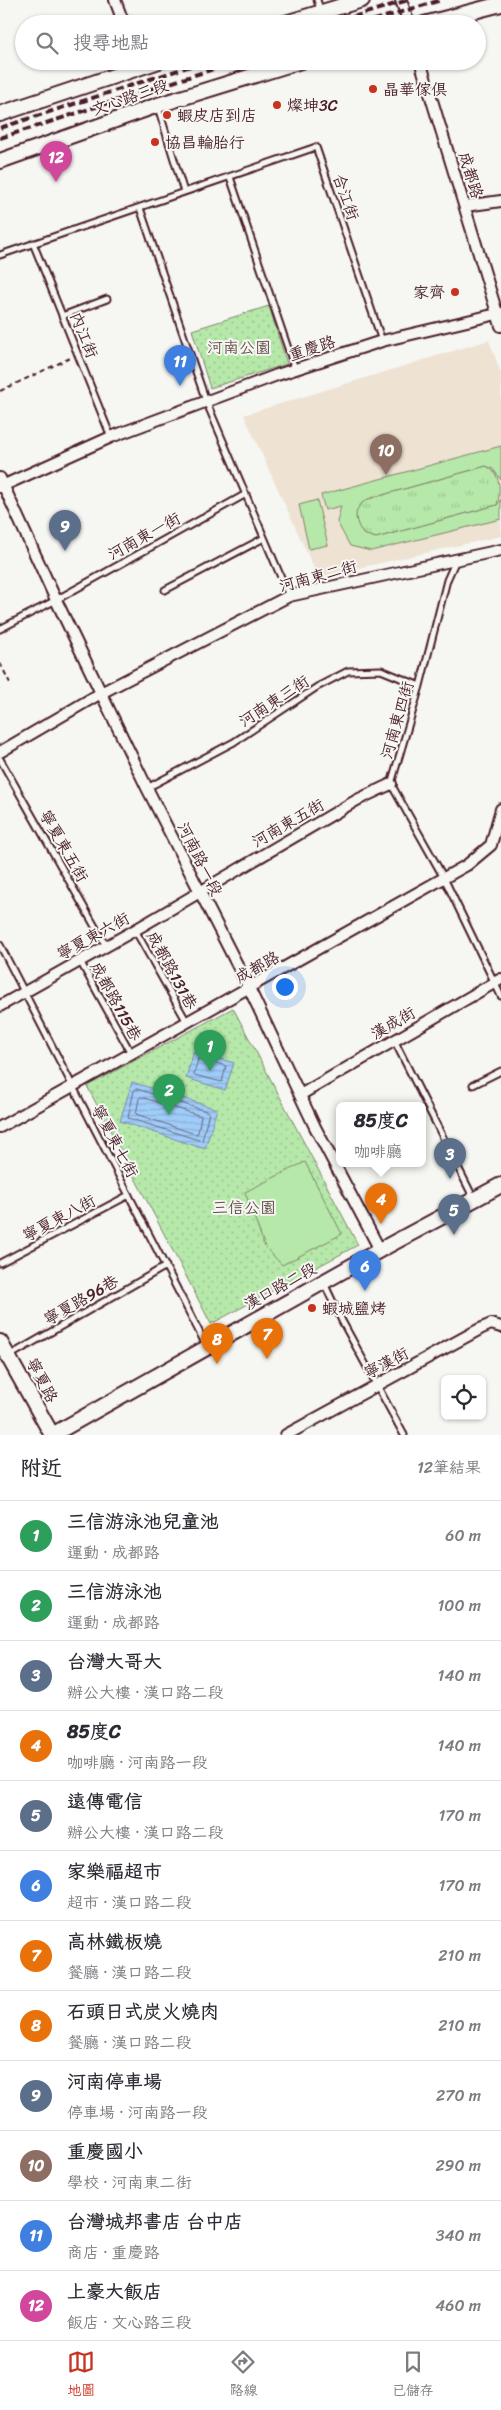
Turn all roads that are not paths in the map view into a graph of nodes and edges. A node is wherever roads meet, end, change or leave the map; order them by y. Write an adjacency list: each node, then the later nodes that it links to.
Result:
1 (115, 0): 6 (street)
2 (362, 0): 5 (main road)
3 (402, 0): 8 (street)
4 (501, 4): 9 (main road)
5 (319, 6): 7 (main road)
6 (121, 15)
7 (300, 15)
8 (406, 15)
9 (459, 15)
10 (122, 70): 14 (main road, 文心路三段)
11 (272, 70): 13 (main road, 文心路三段)
12 (423, 70): 19 (street, 成都路)
13 (158, 105): 15 (main road, 文心路三段); 17 (lane)
14 (0, 114)
15 (0, 161)
16 (230, 177): 17 (lane, 合江街); 27 (lane, 合江街); 28 (lane)
17 (184, 192): 20 (lane)
18 (501, 201): 19 (street)
19 (465, 206): 24 (street, 成都路)
20 (140, 208): 21 (lane); 29 (lane)
21 (33, 243): 22 (lane); 25 (lane, 內江街)
22 (0, 255)
23 (107, 299): 25 (lane)
24 (499, 314): 26 (street, 成都路); 27 (street, 重慶路)
25 (62, 316): 30 (lane, 內江街)
26 (501, 326)
27 (382, 341): 28 (street, 重慶路)
28 (295, 369): 29 (street, 重慶路)
29 (206, 401): 30 (street, 重慶路); 32 (lane)
30 (111, 437): 31 (street, 重慶路)
31 (1, 484): 38 (street, 河南路一段)
32 (246, 494): 33 (lane); 38 (lane, 河南東一街)
33 (264, 538): 36 (lane); 37 (lane)
34 (501, 550): 35 (street, 河南東二街)
35 (457, 559): 37 (street, 河南東二街); 40 (lane, 河南東四街)
36 (165, 590)
37 (289, 596): 41 (street, 河南東二街)
38 (56, 600): 39 (lane, 河南東一街); 41 (street, 河南路一段)
39 (0, 629)
40 (420, 686): 44 (lane, 河南東四街); 45 (lane, 河南東三街)
41 (101, 692): 42 (street, 河南東二街); 45 (street, 河南路一段)
42 (0, 752)
43 (0, 759): 51 (lane, 寧夏東五街)
44 (391, 784): 47 (lane, 河南東四街); 48 (street, 河南東五街)
45 (147, 788): 48 (street, 河南路一段)
46 (501, 809): 47 (street, 成都路)
47 (444, 878): 53 (lane, 河南東四街); 54 (street, 成都路)
48 (201, 892): 49 (street, 寧夏東六街); 54 (street, 河南路一段)
49 (135, 930): 51 (street, 寧夏東六街); 58 (lane, 成都路131巷)
50 (0, 945): 55 (lane, 寧夏東七街)
51 (106, 946): 52 (street, 寧夏東六街)
52 (80, 961): 55 (street, 寧夏東六街); 60 (lane, 成都路115巷)
53 (498, 980): 56 (lane, 河南東四街); 59 (street, 漢成街)
54 (249, 988): 58 (street, 成都路); 64 (street, 河南路一段)
55 (25, 992): 57 (street, 寧夏東六街); 63 (lane, 寧夏東七街)
56 (501, 996)
57 (0, 1006)
58 (187, 1022): 60 (street, 成都路)
59 (394, 1040): 64 (street, 漢成街); 65 (lane)
60 (131, 1054): 63 (street, 成都路)
61 (501, 1071): 62 (lane)
62 (473, 1085)
63 (72, 1086): 67 (street, 成都路); 71 (lane, 寧夏東七街)
64 (300, 1095): 68 (street, 河南路一段)
65 (425, 1102)
66 (426, 1103): 72 (lane)
67 (0, 1127)
68 (336, 1165)
69 (337, 1167): 73 (street, 河南路一段)
70 (501, 1185): 72 (main road, 漢口路二段)
71 (129, 1195): 74 (lane, 寧夏東八街); 75 (lane, 寧夏東七街)
72 (475, 1200): 73 (main road, 漢口路二段)
73 (380, 1250): 76 (main road, 漢口路二段)
74 (0, 1263)
75 (166, 1266): 79 (lane, 寧夏東七街); 80 (lane, 寧夏路96巷)
76 (324, 1282): 79 (main road, 漢口路二段); 81 (lane)
77 (501, 1327): 81 (street, 寧漢街)
78 (0, 1342): 80 (main road, 寧夏路)
79 (207, 1347): 82 (main road, 漢口路二段)
80 (9, 1356): 82 (main road, 寧夏路)
81 (378, 1384): 83 (street, 寧漢街); 84 (lane)
82 (52, 1435)
83 (286, 1435)
84 (404, 1435)

